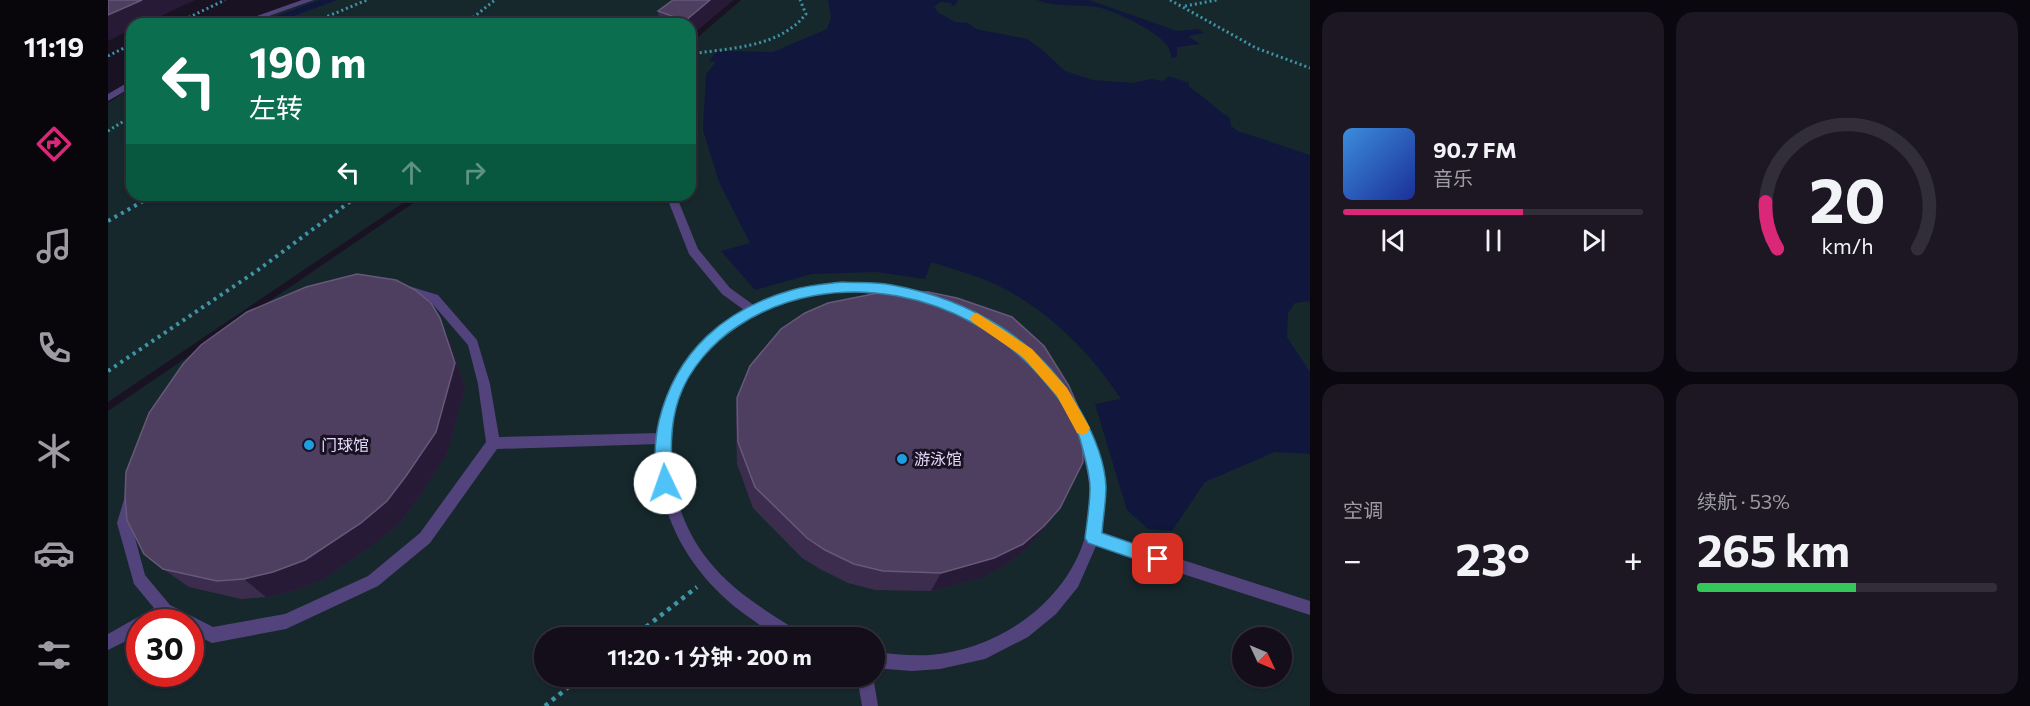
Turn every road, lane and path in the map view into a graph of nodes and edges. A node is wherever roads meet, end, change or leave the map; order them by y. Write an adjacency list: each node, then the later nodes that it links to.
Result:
1 (225, 0): 9 (path)
2 (310, 0): 10 (street)
3 (367, 0): 11 (path)
4 (495, 0): 12 (path)
5 (800, 0): 14 (path)
6 (1170, 0): 8 (path)
7 (1217, 0): 8 (path)
8 (1184, 6): 16 (path)
9 (188, 18)
10 (256, 18)
11 (324, 18)
12 (472, 18)
13 (126, 47): 15 (path)
14 (696, 53)
15 (108, 56)
16 (1310, 68)
17 (126, 87): 18 (street)
18 (108, 98)
19 (126, 120): 20 (path)
20 (108, 131)
21 (143, 201): 24 (path)
22 (351, 201): 28 (path)
23 (673, 201): 27 (street)
24 (108, 221)
25 (384, 286): 31 (street)
26 (930, 299): 27 (street)
27 (752, 310): 30 (street)
28 (108, 371)
29 (1067, 401): 33 (street)
30 (663, 438): 31 (street); 34 (street)
31 (492, 442): 39 (street)
32 (135, 483): 36 (street)
33 (1093, 538): 35 (street); 42 (street)
34 (712, 576): 37 (path); 38 (street)
35 (1310, 608)
36 (164, 609)
37 (646, 627)
38 (777, 627)
39 (204, 631)
40 (126, 632): 41 (street)
41 (108, 642)
42 (885, 661)
43 (568, 687): 45 (path)
44 (867, 687): 46 (street)
45 (545, 706)
46 (870, 706)

